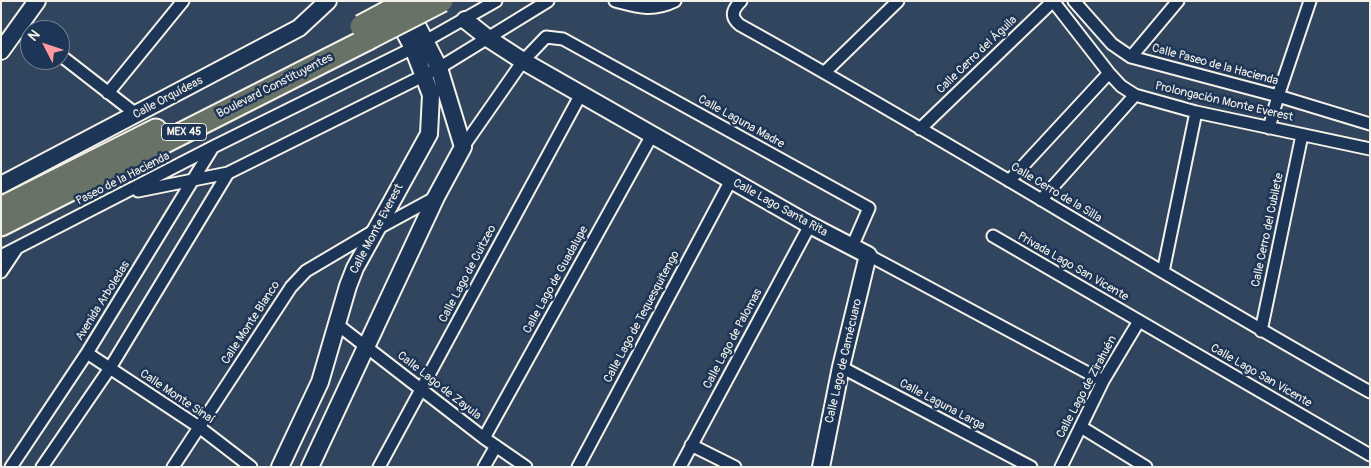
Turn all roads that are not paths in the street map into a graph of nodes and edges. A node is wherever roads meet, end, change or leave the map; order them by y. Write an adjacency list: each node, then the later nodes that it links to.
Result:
1 (37, 1): 17 (street)
2 (183, 1): 31 (street)
3 (328, 1): 36 (street, Calle Orquídeas)
4 (389, 1): 22 (street, Calle Monte Everest)
5 (406, 1): 19 (highway, Boulevard Constituyentes / MEX 45, bridge); 22 (street, Calle Monte Everest)
6 (442, 1): 19 (highway, Boulevard Constituyentes / MEX 45, bridge)
7 (496, 1): 18 (street, Paseo de la Hacienda)
8 (548, 1): 21 (street)
9 (615, 1): 10 (street)
10 (675, 1)
11 (741, 1): 28 (street, Calle Cerro de la Silla)
12 (898, 1): 28 (street)
13 (1053, 1): 29 (street, Prolongación Monte Everest); 39 (street, Calle Cerro del Águila)
14 (1074, 1): 24 (street, Calle Paseo de la Hacienda)
15 (1178, 1): 24 (street)
16 (1310, 1): 34 (street)
17 (29, 20)
18 (466, 20): 21 (street, Calle Lago Santa Rita); 22 (street, Paseo de la Hacienda)
19 (364, 32): 53 (highway, Boulevard Constituyentes / MEX 45); 54 (highway, Boulevard Constituyentes / MEX 45)
20 (20, 33): 23 (street)
21 (489, 38): 25 (street, Calle Lago Santa Rita); 27 (street)
22 (419, 44): 27 (street, Calle Monte Everest); 30 (street, Calle Monte Everest); 42 (street, Paseo de la Hacienda)
23 (1, 51)
24 (1131, 57): 34 (street, Calle Paseo de la Hacienda)
25 (523, 61): 32 (street, Calle Lago Santa Rita); 43 (street); 58 (street, Calle Laguna Madre)
26 (70, 63): 31 (street)
27 (439, 68): 30 (street); 43 (street, Calle Monte Everest)
28 (825, 72): 39 (street, Calle Cerro de la Silla)
29 (1109, 72): 33 (street, Prolongación Monte Everest); 48 (street)
30 (424, 76): 45 (street); 56 (street, Calle Monte Everest)
31 (108, 92): 36 (street)
32 (581, 94): 40 (street, Calle Lago Santa Rita); 72 (street, Calle Lago de Cuitzeo)
33 (1135, 95): 35 (street, Prolongación Monte Everest); 52 (street)
34 (1278, 96): 37 (street, Calle Paseo de la Hacienda); 38 (street)
35 (1196, 112): 38 (street, Prolongación Monte Everest); 63 (street)
36 (136, 114): 49 (street, Calle Orquídeas)
37 (1370, 124)
38 (1269, 128): 41 (street, Prolongación Monte Everest)
39 (920, 129): 48 (street, Calle Cerro de la Silla)
40 (652, 135): 47 (street, Calle Lago Santa Rita); 76 (street, Calle Lago de Guadalupe)
41 (1302, 135): 44 (street, Prolongación Monte Everest); 66 (street, Calle Cerro del Cubilete)
42 (213, 147): 46 (street, Avenida Arboledas); 50 (street, Paseo de la Hacienda)
43 (464, 147): 51 (street)
44 (1370, 149)
45 (228, 172): 46 (street); 70 (street)
46 (194, 180): 50 (street); 68 (street, Avenida Arboledas)
47 (730, 180): 55 (street, Calle Lago Santa Rita); 89 (street, Calle Lago de Tequesquitengo)
48 (1010, 181): 52 (street, Calle Cerro de la Silla)
49 (1, 186)
50 (125, 193): 59 (street, Paseo de la Hacienda)
51 (436, 197): 56 (street, Calle Monte Blanco); 67 (street)
52 (1041, 200): 63 (street, Calle Cerro de la Silla)
53 (1, 208)
54 (1, 225)
55 (810, 225): 58 (street, Calle Lago Santa Rita); 77 (street, Calle Lago de Palomas)
56 (377, 229): 65 (street, Calle Monte Everest); 74 (street, Calle Monte Blanco)
57 (993, 236): 64 (street, Privada Lago San Vicente)
58 (852, 247): 60 (street, Calle Lago Santa Rita)
59 (17, 248): 61 (street, Paseo de la Hacienda); 62 (street)
60 (868, 255): 69 (street, Calle Lago de Camécuaro); 71 (street, Calle Lago Santa Rita)
61 (1, 256)
62 (1, 272)
63 (1163, 272): 66 (street, Calle Cerro de la Silla)
64 (1139, 321): 71 (street, Calle Lago de Zirahuén); 79 (street, Calle Lago San Vicente)
65 (338, 325): 67 (street, Calle Lago de Zayula); 84 (street, Calle Monte Everest)
66 (1261, 330): 73 (street, Calle Cerro de la Silla)
67 (365, 347): 72 (street, Calle Lago de Zayula); 85 (street)
68 (87, 353): 70 (street, Calle Monte Sinaí); 80 (street, Avenida Arboledas)
69 (841, 367): 92 (street, Calle Lago de Camécuaro); 93 (street, Calle Laguna Larga)
70 (110, 368): 74 (street, Calle Monte Sinaí); 81 (street)
71 (1103, 381): 75 (street, Calle Lago de Zirahuén)
72 (420, 390): 76 (street, Calle Lago de Zayula); 86 (street, Calle Lago de Cuitzeo)
73 (1370, 392)
74 (199, 427): 82 (street, Calle Monte Blanco); 83 (street, Calle Monte Sinaí)
75 (1081, 428): 94 (street, Calle Lago de Zirahuén); 95 (street)
76 (484, 438): 78 (street, Calle Lago de Zayula)
77 (692, 445): 90 (street, Calle Lago de Palomas); 91 (street)
78 (496, 446): 87 (street); 88 (street, Calle Lago de Zayula)
79 (1370, 455)
80 (11, 467)
81 (42, 467)
82 (174, 467)
83 (250, 467)
84 (280, 467)
85 (310, 467)
86 (379, 467)
87 (484, 467)
88 (526, 467)
89 (578, 467)
90 (680, 467)
91 (734, 467)
92 (821, 467)
93 (1031, 467)
94 (1061, 467)
95 (1146, 467)

